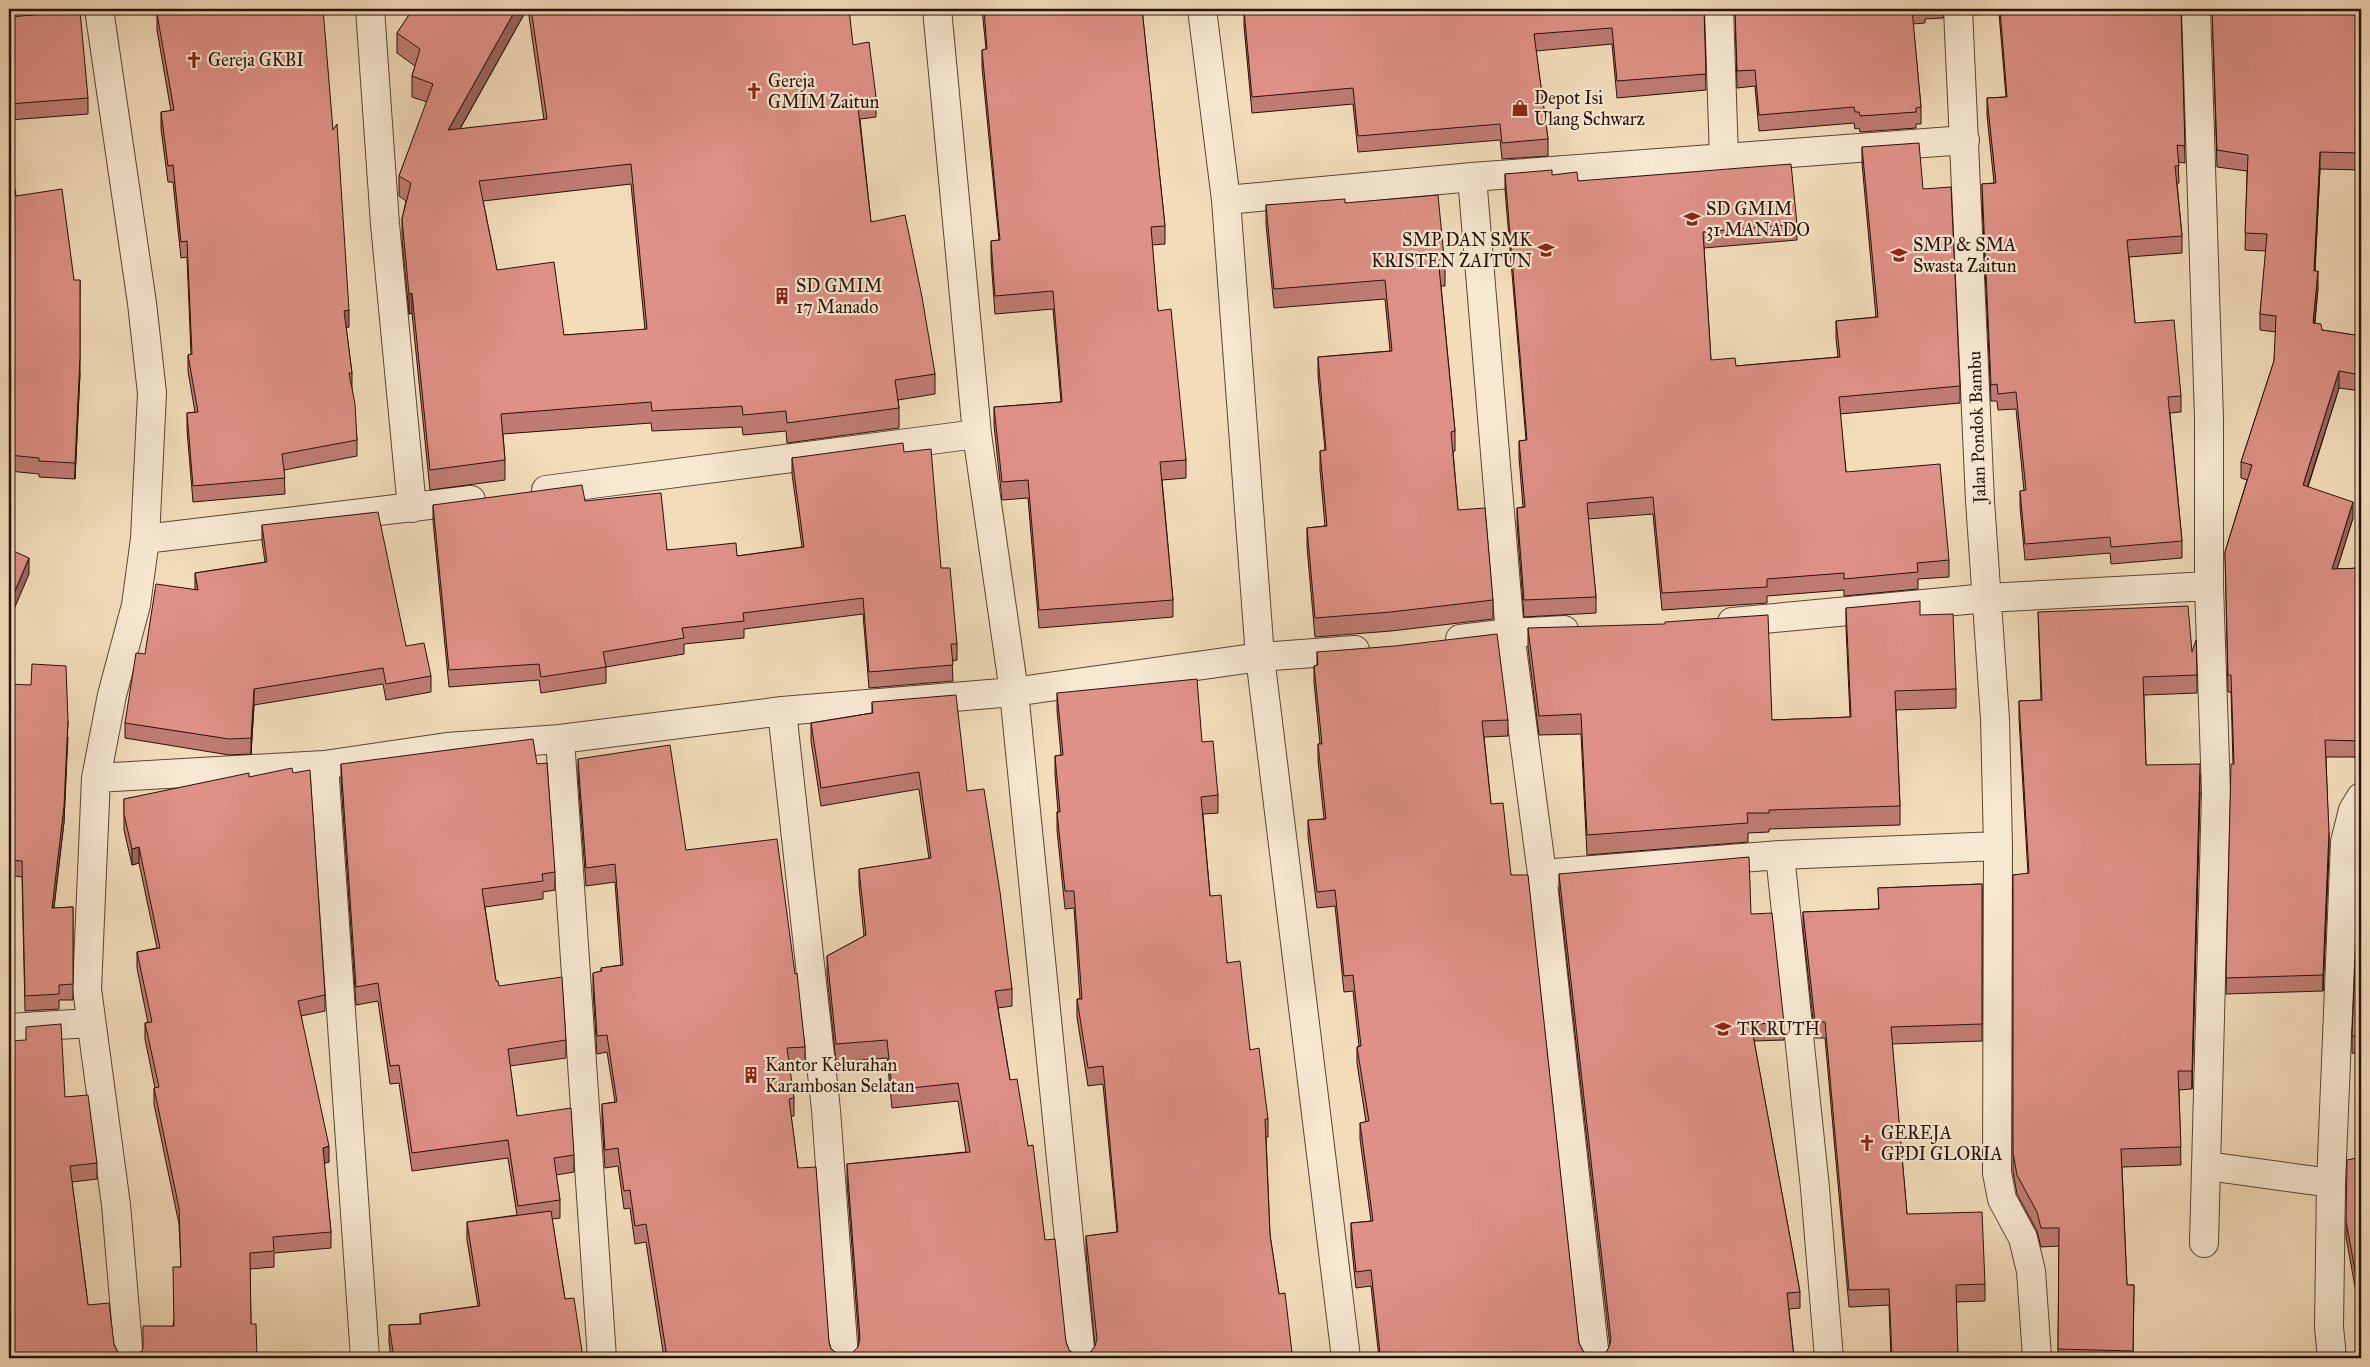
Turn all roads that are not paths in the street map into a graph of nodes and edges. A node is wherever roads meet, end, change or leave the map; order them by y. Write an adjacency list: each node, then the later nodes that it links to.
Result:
1 (99, 9): 16 (street)
2 (370, 9): 15 (street)
3 (937, 9): 12 (street)
4 (1202, 9): 11 (street)
5 (1719, 9): 9 (street)
6 (1958, 9): 8 (street, Jalan Pondok Bambu)
7 (2196, 9): 17 (street)
8 (1965, 140): 9 (street); 18 (street, Jalan Pondok Bambu)
9 (1724, 158): 10 (street)
10 (1472, 177): 11 (street); 21 (street)
11 (1226, 200): 24 (street)
12 (977, 434): 13 (street); 25 (street)
13 (521, 493)
14 (492, 497): 15 (street)
15 (412, 508): 16 (street)
16 (144, 539): 29 (street)
17 (2209, 586): 18 (street); 36 (street)
18 (1987, 598): 19 (street); 31 (street, Jalan Pondok Bambu)
19 (1706, 624)
20 (1588, 629): 21 (street)
21 (1510, 633): 22 (street); 33 (street)
22 (1432, 642)
23 (1383, 648): 24 (street)
24 (1260, 657): 25 (street); 44 (street)
25 (1014, 692): 26 (street); 43 (street)
26 (782, 711): 27 (street); 42 (street)
27 (560, 739): 28 (street); 41 (street)
28 (324, 765): 29 (street); 40 (street)
29 (96, 778): 34 (street)
30 (2361, 797): 37 (street)
31 (1998, 846): 32 (street); 47 (street, Jalan Pondok Bambu)
32 (1780, 855): 33 (street); 46 (street)
33 (1542, 874): 45 (street)
34 (90, 1023): 35 (street); 39 (street)
35 (9, 1028)
36 (2207, 1166): 37 (street); 38 (street)
37 (2331, 1183): 48 (street)
38 (2204, 1243)
39 (129, 1358)
40 (365, 1358)
41 (602, 1358)
42 (844, 1358)
43 (1081, 1358)
44 (1346, 1358)
45 (1595, 1358)
46 (1829, 1358)
47 (2036, 1358)
48 (2332, 1358)

